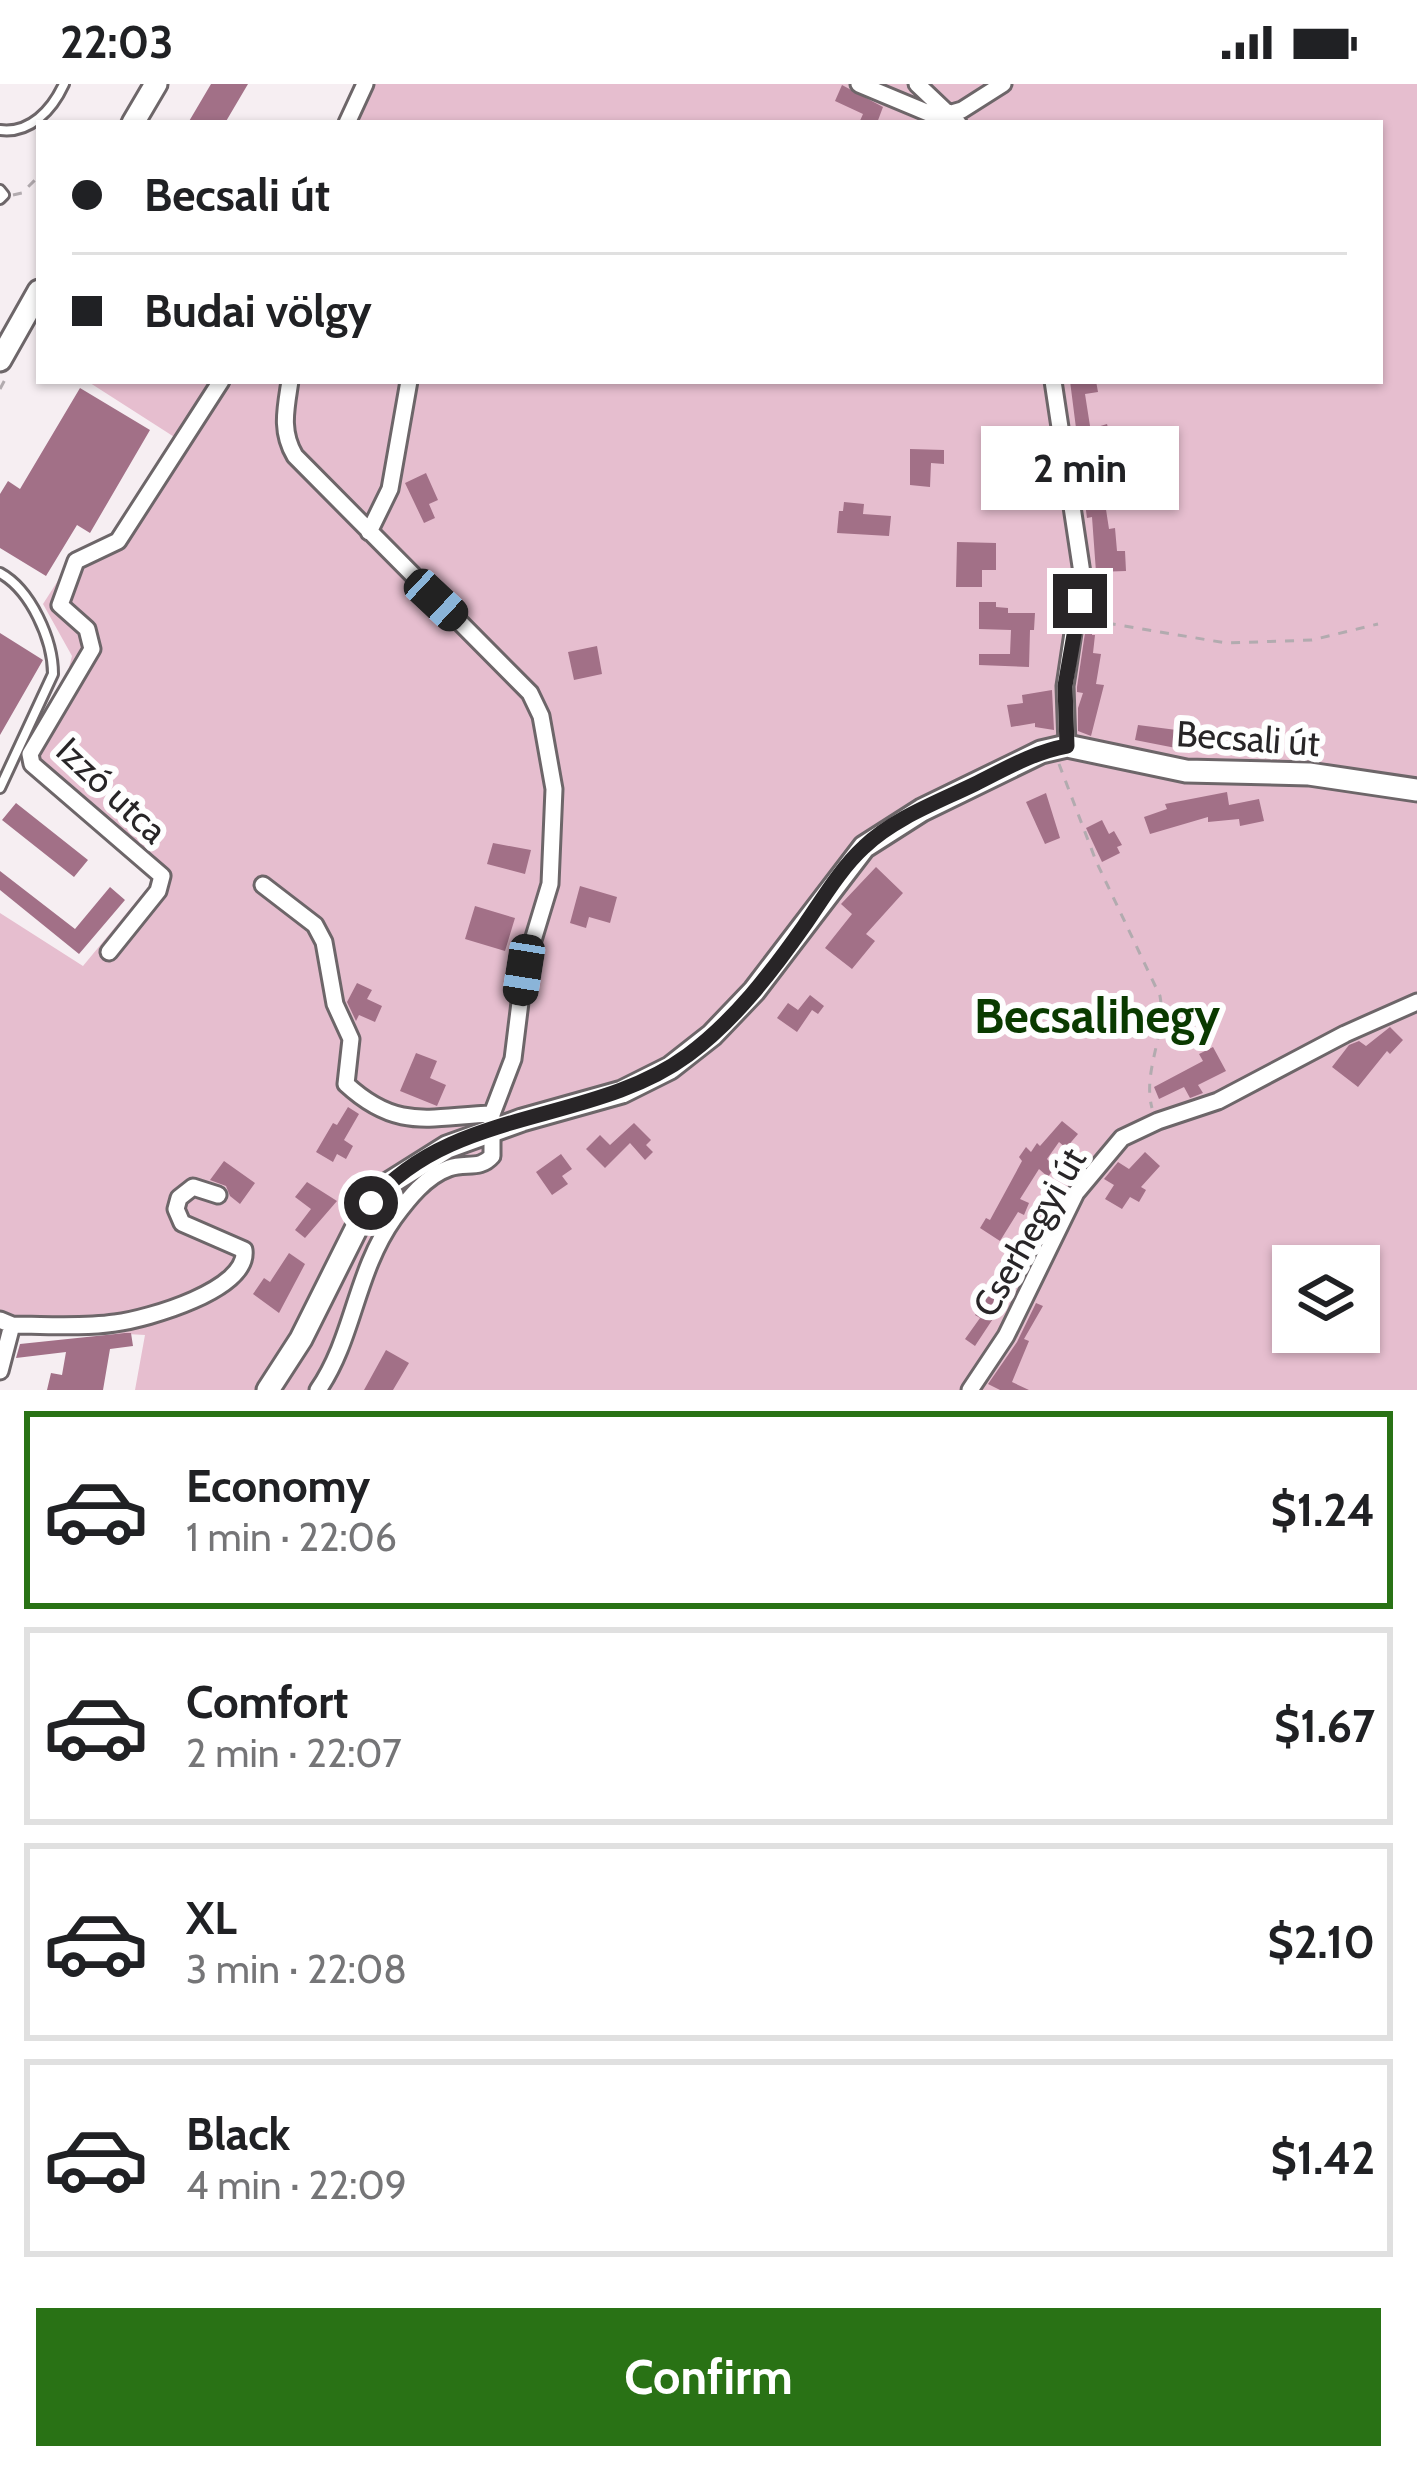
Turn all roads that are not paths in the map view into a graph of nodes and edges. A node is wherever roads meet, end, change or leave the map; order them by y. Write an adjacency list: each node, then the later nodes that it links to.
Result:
1 (64, 84): 8 (lane)
2 (156, 84): 9 (main road)
3 (365, 84): 10 (street)
4 (859, 84): 7 (street)
5 (916, 84): 7 (street)
6 (1003, 84): 7 (street)
7 (954, 118)
8 (38, 120)
9 (136, 120)
10 (347, 120)
11 (36, 121): 12 (lane)
12 (0, 130)
13 (36, 297): 14 (main road)
14 (0, 361)
15 (219, 384): 25 (street, Izzó utca)
16 (290, 384): 19 (street)
17 (408, 384): 19 (street)
18 (1054, 384): 21 (street)
19 (369, 532): 27 (street)
20 (0, 573): 22 (lane)
21 (1061, 747): 23 (main road, Becsali út); 27 (main road)
22 (0, 788)
23 (1417, 790)
24 (263, 886): 27 (street)
25 (109, 952)
26 (1417, 1002): 33 (street, Cserhegyi út)
27 (493, 1121): 31 (main road); 32 (street)
28 (218, 1195): 29 (street)
29 (6, 1322): 30 (street)
30 (0, 1371)
31 (268, 1390)
32 (318, 1390)
33 (970, 1390)

